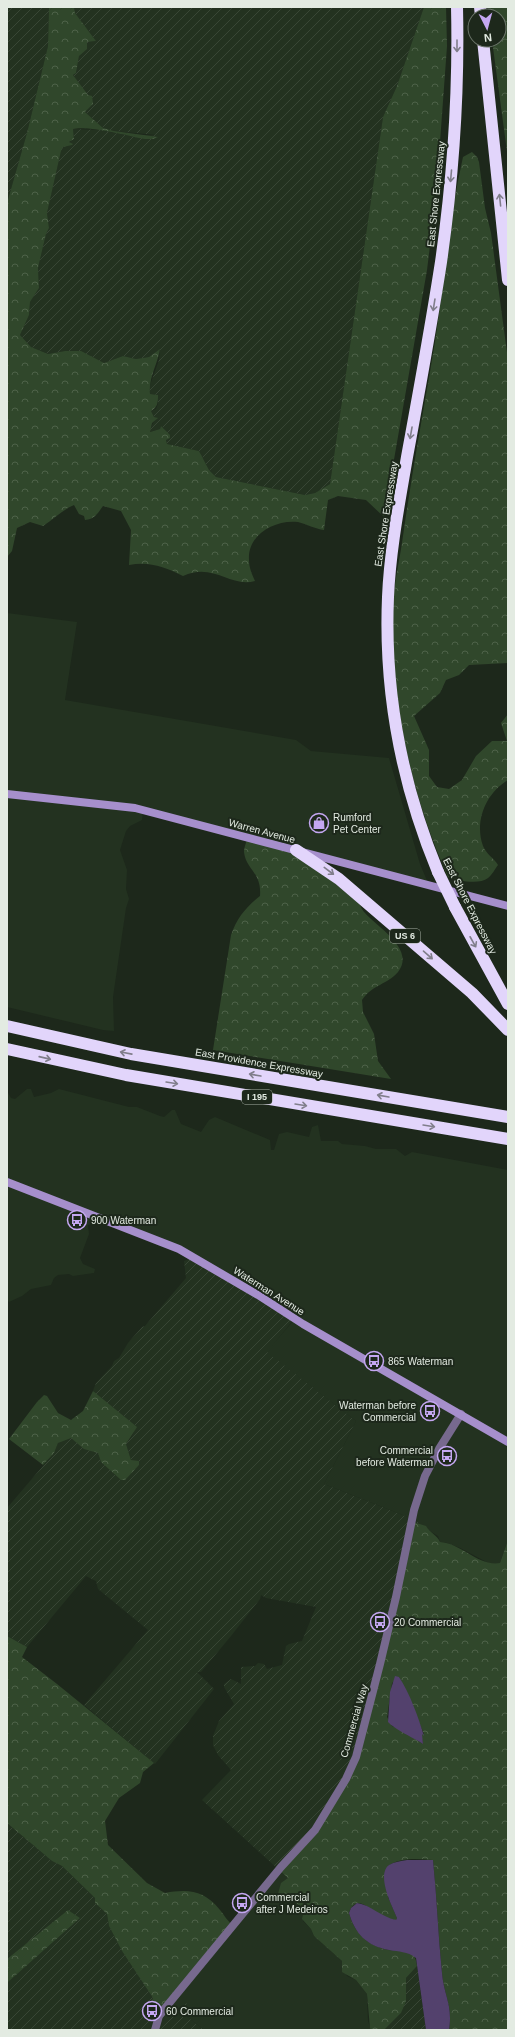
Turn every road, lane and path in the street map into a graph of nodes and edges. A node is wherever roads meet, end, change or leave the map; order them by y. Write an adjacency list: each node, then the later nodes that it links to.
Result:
1 (457, 7): 7 (highway, East Shore Expressway, one-way to 7, bridge)
2 (484, 48): 3 (highway, one-way to 2)
3 (508, 280)
4 (7, 794): 5 (main road, Warren Avenue / US 6)
5 (296, 850): 6 (main road, Warren Avenue / US 6); 9 (highway, US 6, one-way to 9)
6 (508, 906)
7 (508, 1004)
8 (7, 1026): 11 (highway, East Providence Expressway / I 195, one-way to 8)
9 (508, 1030)
10 (7, 1049): 12 (highway, I 195, one-way to 12)
11 (508, 1117)
12 (508, 1139)
13 (7, 1182): 14 (main road, Waterman Avenue)
14 (461, 1414): 15 (main road, Waterman Avenue); 16 (street, Commercial Way)
15 (508, 1442)
16 (155, 2030)

